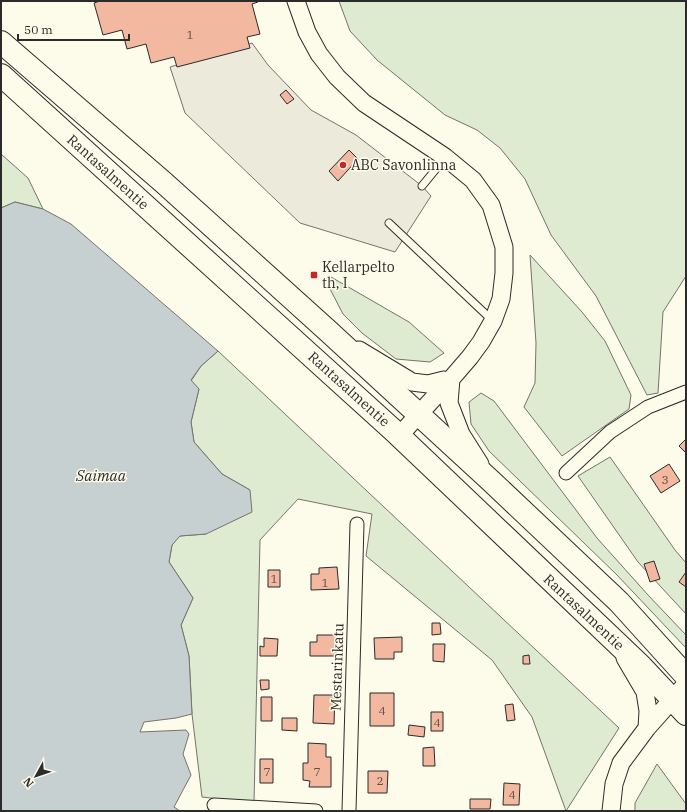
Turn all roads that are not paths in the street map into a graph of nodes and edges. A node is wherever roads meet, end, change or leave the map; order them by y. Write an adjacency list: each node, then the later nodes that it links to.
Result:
1 (296, 1): 4 (street)
2 (1, 42): 8 (highway, Rantasalmentie)
3 (1, 76): 12 (highway, Rantasalmentie)
4 (445, 157): 5 (lane); 7 (street)
5 (422, 186)
6 (389, 223): 7 (lane)
7 (493, 321): 9 (street)
8 (327, 330): 9 (street); 11 (highway, Rantasalmentie)
9 (448, 379): 11 (street); 14 (street)
10 (686, 392): 13 (street)
11 (415, 412): 12 (street); 14 (highway, Rantasalmentie)
12 (396, 433): 16 (highway, Rantasalmentie)
13 (566, 473)
14 (491, 481): 17 (highway, Rantasalmentie)
15 (357, 524): 22 (street, Mestarinkatu)
16 (614, 641): 18 (highway, Rantasalmentie); 19 (street)
17 (686, 676)
18 (682, 699): 19 (street)
19 (647, 728): 23 (street)
20 (214, 806): 21 (street)
21 (316, 811)
22 (349, 811)
23 (611, 811)

